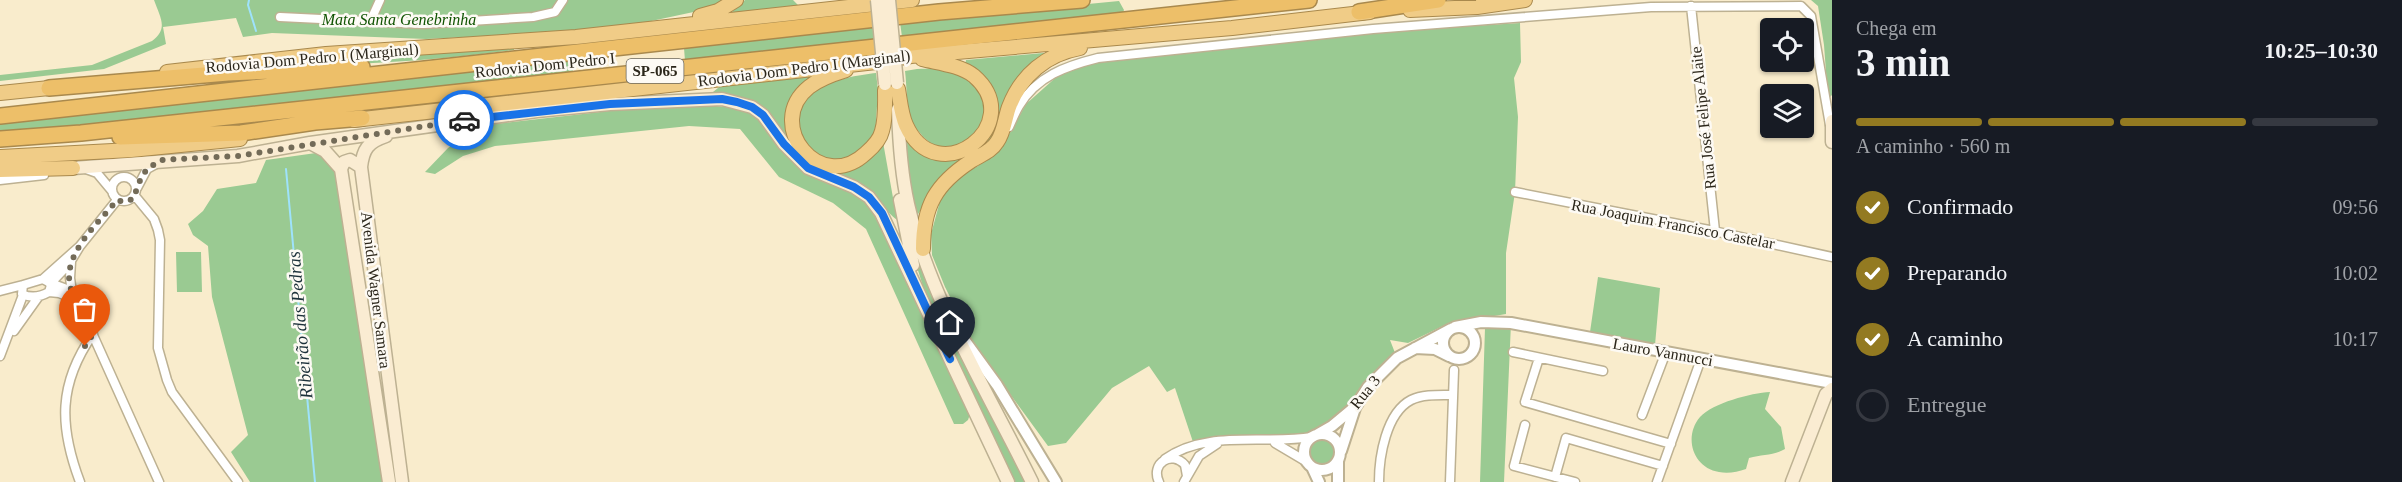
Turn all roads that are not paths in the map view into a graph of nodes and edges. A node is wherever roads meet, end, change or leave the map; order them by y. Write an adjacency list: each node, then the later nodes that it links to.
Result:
1 (380, 0): 16 (street)
2 (563, 0): 16 (street)
3 (736, 0): 17 (highway)
4 (803, 0): 12 (highway)
5 (877, 0): 22 (main road, bridge)
6 (889, 0): 22 (main road, bridge)
7 (910, 0): 12 (highway, Rodovia Dom Pedro I (Marginal))
8 (1082, 0): 21 (highway, Rodovia Dom Pedro I / SP-065)
9 (1309, 0): 29 (highway, Rodovia Dom Pedro I / SP-065)
10 (1438, 0): 14 (highway)
11 (1525, 0): 14 (highway, Rodovia Dom Pedro I (Marginal))
12 (853, 5): 17 (highway, Rodovia Dom Pedro I (Marginal))
13 (1691, 6): 27 (street); 31 (street); 45 (street, Rua José Felipe Alaite)
14 (1359, 12): 18 (highway, Rodovia Dom Pedro I (Marginal) / SP-065)
15 (280, 17): 16 (street)
16 (370, 22)
17 (576, 37): 23 (highway, Rodovia Dom Pedro I (Marginal))
18 (1130, 37): 19 (highway, Rodovia Dom Pedro I (Marginal) / SP-065); 31 (highway)
19 (911, 56): 20 (highway, Rodovia Dom Pedro I (Marginal) / SP-065); 22 (highway)
20 (876, 62): 22 (highway); 26 (highway, Rodovia Dom Pedro I (Marginal) / SP-065)
21 (473, 64): 23 (highway); 25 (highway, Rodovia Dom Pedro I / SP-065)
22 (891, 87): 47 (main road); 56 (main road)
23 (49, 88): 24 (highway, Rodovia Dom Pedro I (Marginal))
24 (0, 93)
25 (0, 116)
26 (362, 118): 29 (highway); 34 (highway, Rodovia Dom Pedro I (Marginal) / SP-065)
27 (1831, 123): 32 (main road)
28 (410, 129): 33 (main road); 36 (main road); 56 (main road)
29 (27, 138): 30 (highway, Rodovia Dom Pedro I / SP-065)
30 (0, 139)
31 (998, 142): 47 (highway)
32 (1832, 142)
33 (310, 143): 35 (main road); 38 (main road)
34 (0, 157)
35 (161, 160): 37 (main road); 42 (street)
36 (361, 167): 38 (main road); 92 (main road, Avenida Wagner Samara)
37 (73, 168): 39 (highway); 40 (street); 41 (street)
38 (341, 169): 91 (main road, Avenida Wagner Samara)
39 (0, 170)
40 (0, 180)
41 (112, 190): 42 (street); 44 (street)
42 (136, 192): 44 (street); 90 (street)
43 (1515, 192): 45 (street, Rua Joaquim Francisco Castelar)
44 (117, 200): 46 (street)
45 (1715, 231): 48 (street, Rua Joaquim Francisco Castelar)
46 (80, 246): 49 (street); 50 (street)
47 (922, 249): 58 (main road)
48 (1832, 257)
49 (72, 260): 50 (street); 53 (street)
50 (48, 285): 52 (street); 53 (street); 54 (street); 55 (street)
51 (0, 291): 52 (street)
52 (22, 292): 54 (street); 61 (street)
53 (72, 292): 55 (street)
54 (39, 296): 61 (street)
55 (77, 301): 60 (street)
56 (926, 306): 93 (main road)
57 (1494, 321): 59 (street, Rua 3); 62 (street); 65 (street, Lauro Vannucci)
58 (955, 328): 94 (main road); 95 (street)
59 (1453, 328): 62 (street); 63 (street, Rua 3); 67 (street)
60 (93, 334): 88 (street); 89 (street)
61 (4, 347): 66 (street)
62 (1475, 347): 67 (street)
63 (1412, 348): 67 (street); 75 (street, Rua 3)
64 (1513, 352): 68 (street)
65 (1666, 352): 69 (street, Lauro Vannucci); 76 (street)
66 (0, 356)
67 (1449, 356)
68 (1539, 358): 71 (street); 81 (street)
69 (1701, 359): 72 (street, Lauro Vannucci); 81 (street)
70 (1454, 370): 74 (street)
71 (1603, 371)
72 (1832, 383)
73 (1832, 389): 103 (main road)
74 (1453, 395): 99 (street); 100 (street)
75 (1356, 406): 78 (street, Rua 3); 82 (street)
76 (1642, 415)
77 (1525, 425): 86 (street)
78 (1315, 436): 79 (street); 82 (street); 84 (street)
79 (1272, 441): 80 (street); 84 (street)
80 (1220, 442): 83 (street); 87 (street)
81 (1671, 444): 85 (street)
82 (1339, 457): 84 (street); 98 (street)
83 (1165, 459): 87 (street); 96 (street)
84 (1310, 464): 97 (street)
85 (1663, 466): 86 (street); 102 (street)
86 (1555, 477): 101 (street)
87 (1186, 479)
88 (80, 482)
89 (159, 482)
90 (238, 482)
91 (389, 482)
92 (402, 482)
93 (1008, 482)
94 (1032, 482)
95 (1056, 482)
96 (1159, 482)
97 (1319, 482)
98 (1338, 482)
99 (1379, 482)
100 (1450, 482)
101 (1575, 482)
102 (1657, 482)
103 (1792, 482)

